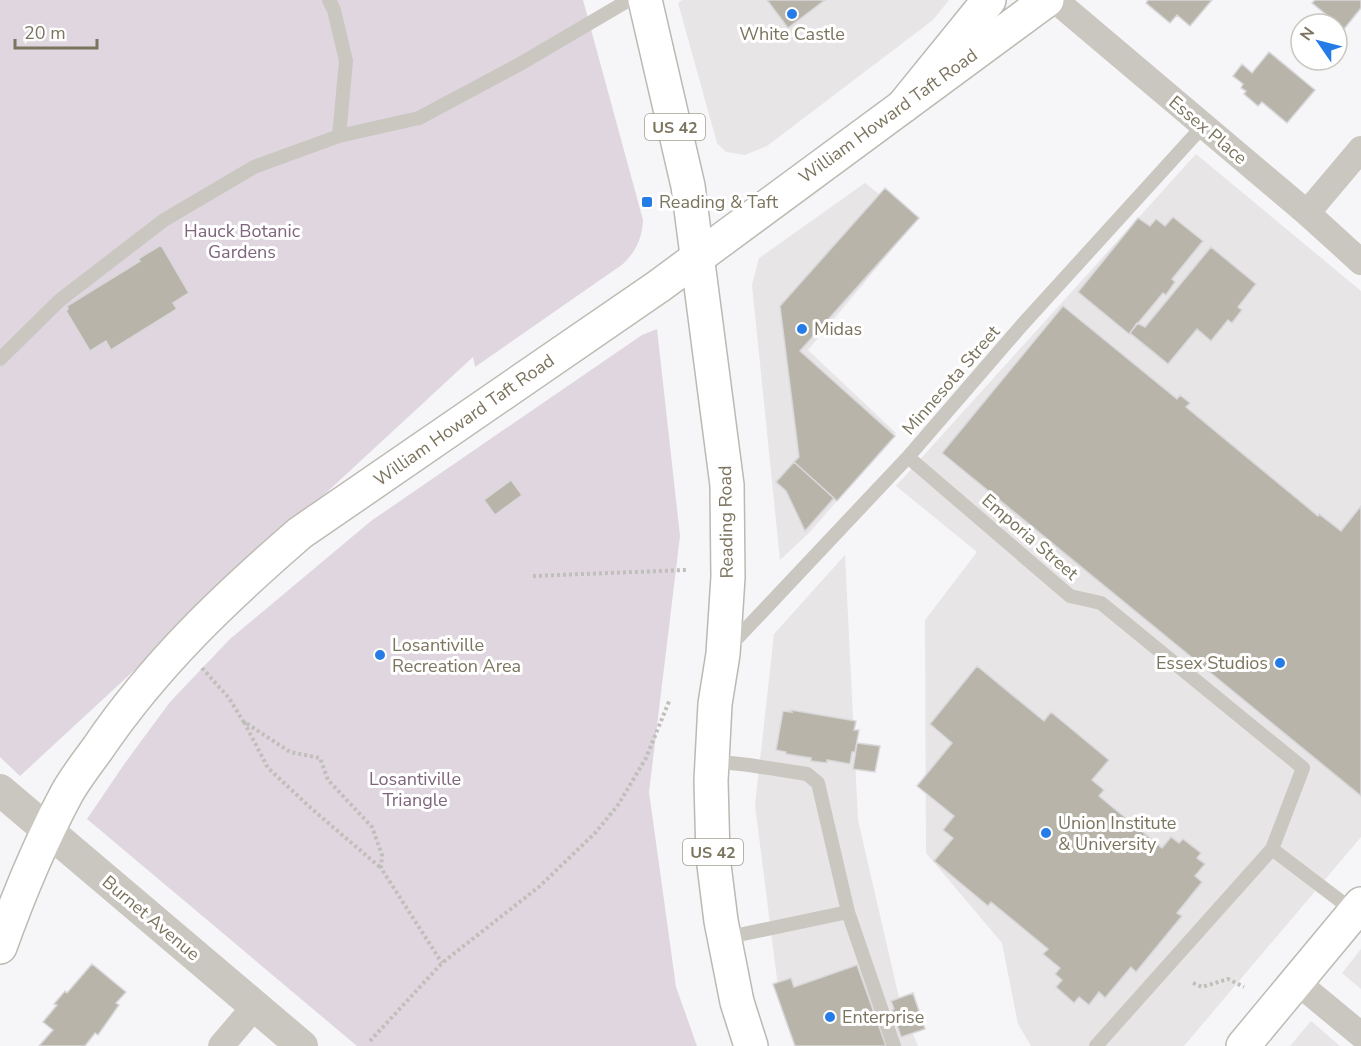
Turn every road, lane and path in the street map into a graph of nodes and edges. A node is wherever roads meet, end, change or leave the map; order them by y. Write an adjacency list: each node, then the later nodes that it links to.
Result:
1 (329, 0): 9 (lane)
2 (630, 0): 9 (lane)
3 (645, 0): 12 (main road, Reading Road / US 42)
4 (989, 0): 7 (main road)
5 (1047, 0): 7 (main road, William Howard Taft Road)
6 (1055, 0): 8 (street, Essex Place)
7 (903, 106): 12 (main road, William Howard Taft Road)
8 (1203, 126): 11 (street, Essex Place); 15 (lane, Minnesota Street)
9 (339, 136): 14 (lane)
10 (1361, 149): 11 (street)
11 (1307, 213): 13 (street, Essex Place)
12 (699, 256): 18 (main road, Reading Road / US 42); 24 (main road, William Howard Taft Road)
13 (1361, 262)
14 (0, 359)
15 (908, 457): 18 (lane, Minnesota Street); 25 (lane, Emporia Street)
16 (686, 570): 17 (path)
17 (533, 576)
18 (723, 654): 22 (main road, Reading Road / US 42)
19 (202, 668): 21 (path)
20 (670, 699): 31 (path)
21 (243, 721): 26 (path); 26 (path)
22 (712, 761): 28 (lane); 29 (main road, Reading Road / US 42)
23 (0, 790): 24 (street, Burnet Avenue)
24 (48, 832): 30 (main road, William Howard Taft Road); 35 (street, Burnet Avenue)
25 (1272, 849): 27 (lane); 42 (lane)
26 (381, 868): 31 (path)
27 (1358, 908): 32 (main road)
28 (848, 912): 29 (lane); 41 (lane)
29 (724, 938): 40 (main road, Reading Road / US 42)
30 (0, 947)
31 (442, 963): 37 (path)
32 (1297, 982): 36 (street); 43 (main road)
33 (1193, 983): 34 (path)
34 (1244, 987)
35 (255, 1006): 38 (street); 39 (street, Burnet Avenue)
36 (1361, 1035)
37 (370, 1041)
38 (221, 1046)
39 (302, 1046)
40 (750, 1046)
41 (894, 1046)
42 (1096, 1046)
43 (1243, 1046)

